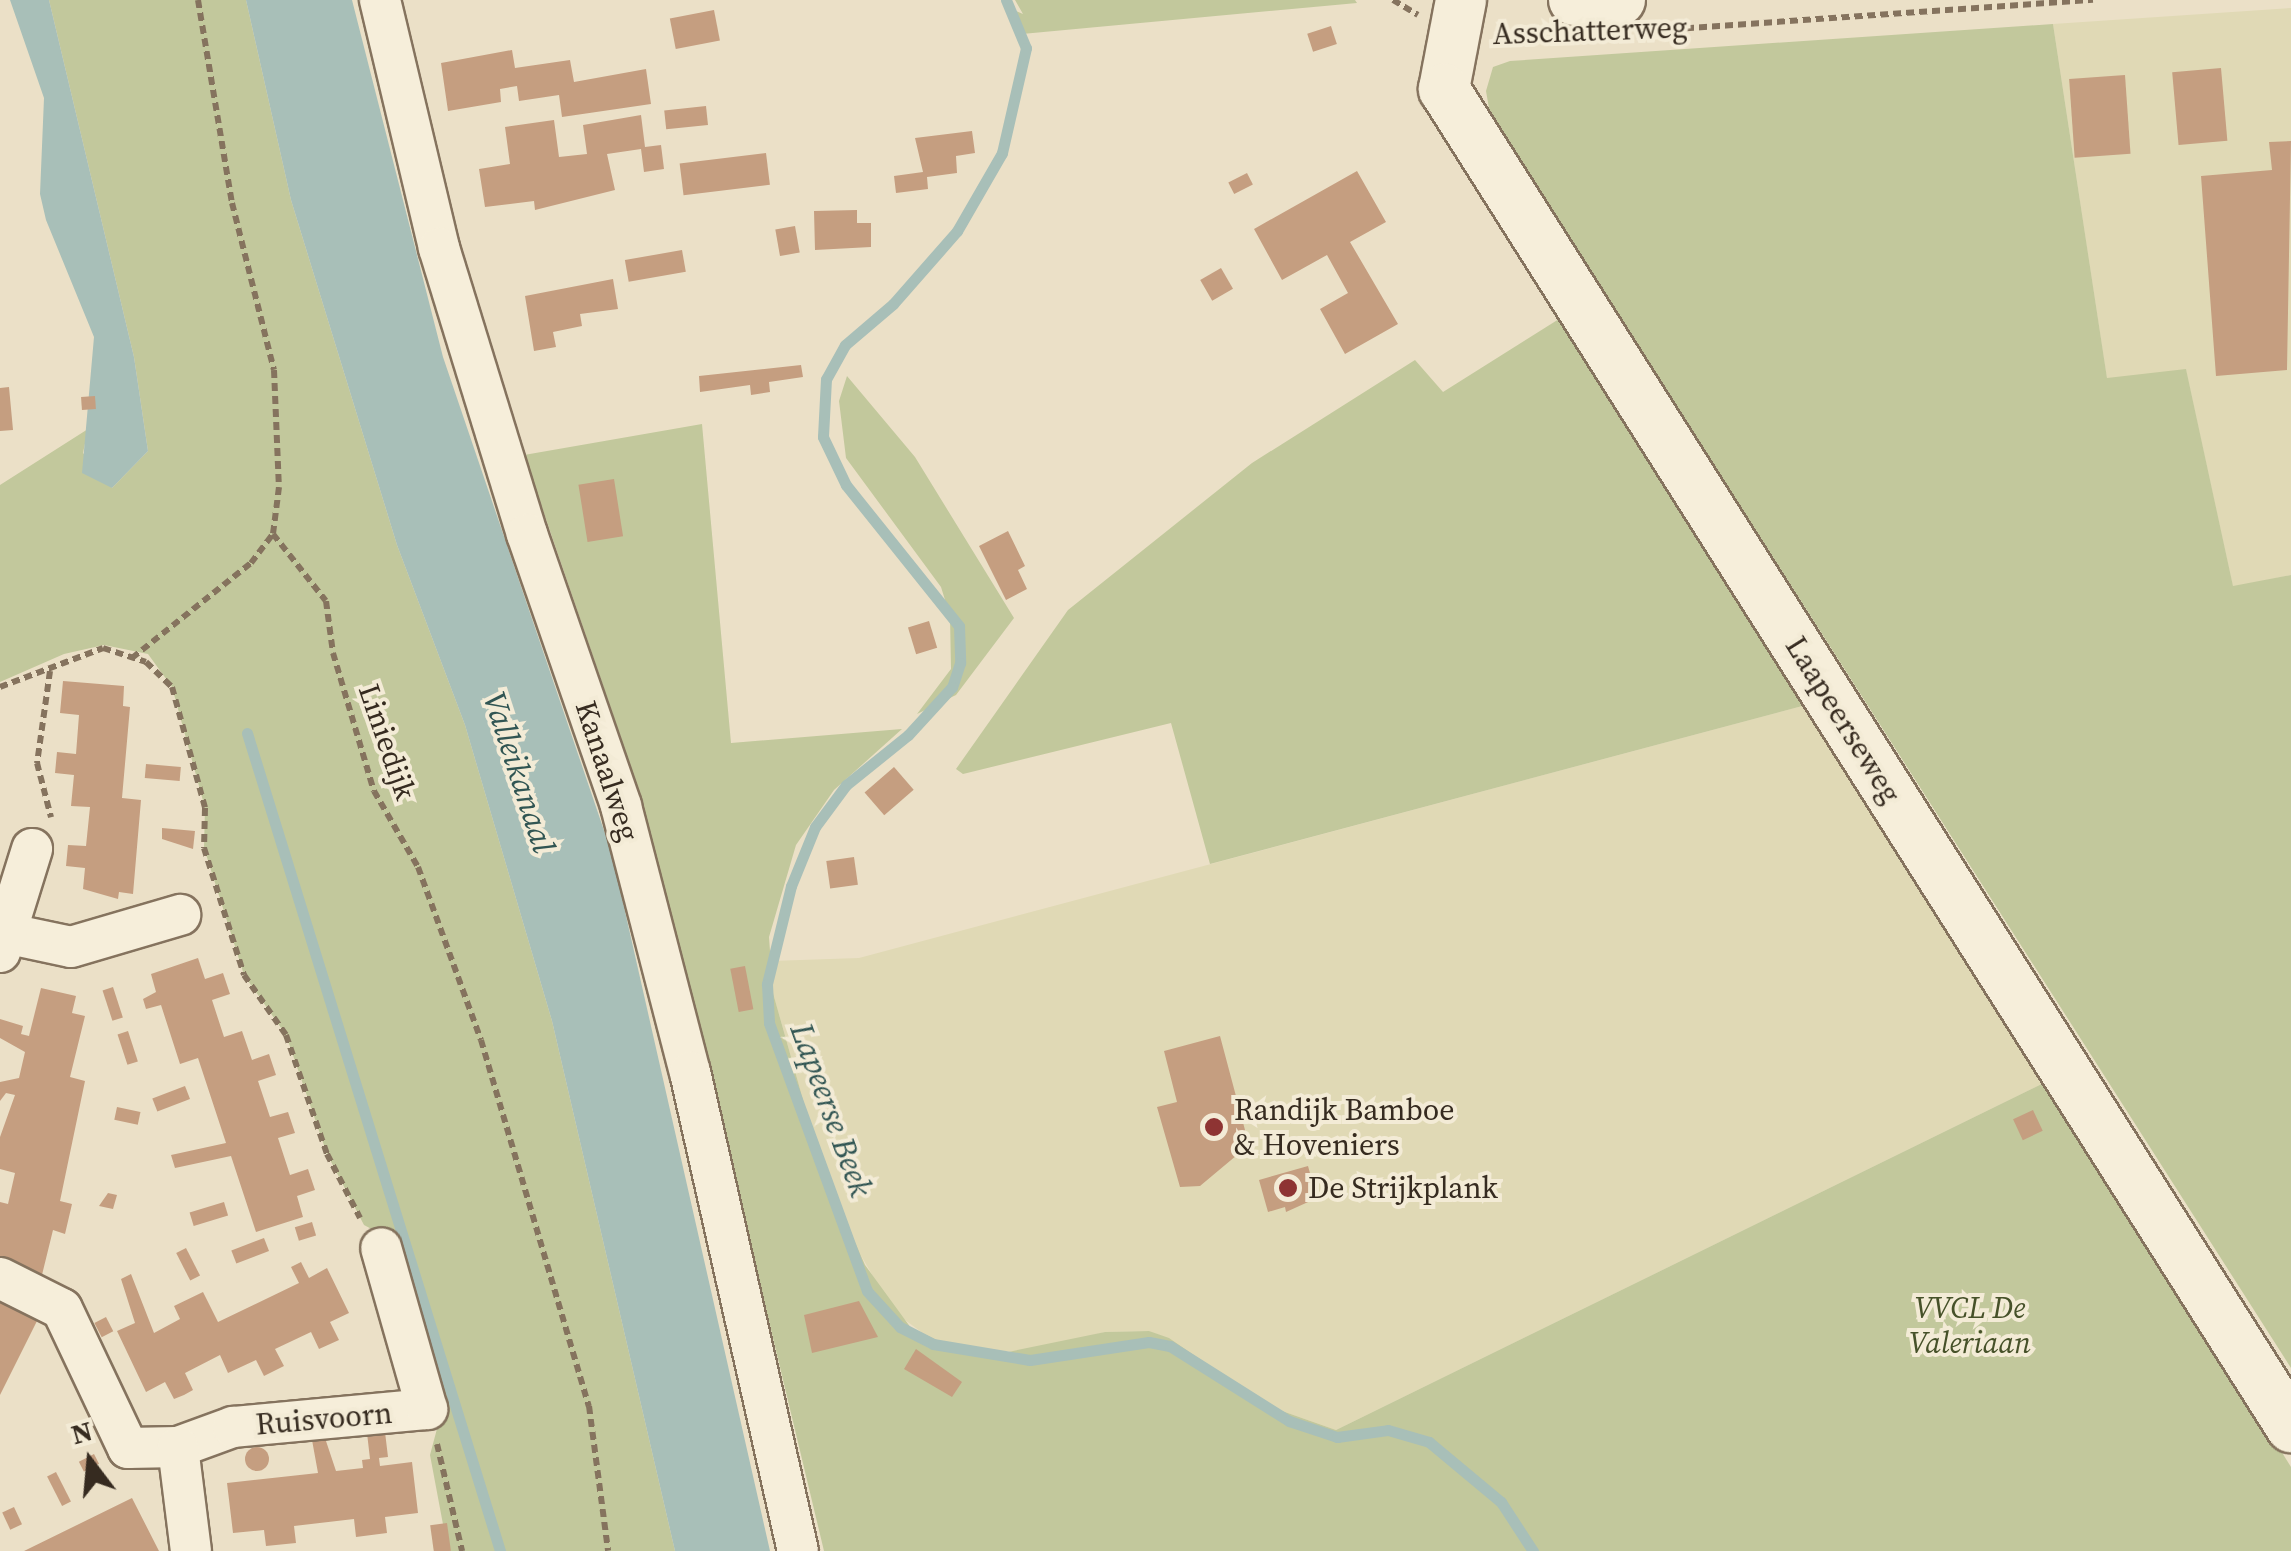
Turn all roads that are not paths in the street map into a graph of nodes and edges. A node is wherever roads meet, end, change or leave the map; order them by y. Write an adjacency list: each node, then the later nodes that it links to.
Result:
1 (380, 0): 13 (street, Kanaalweg)
2 (1457, 14): 10 (street, Laapeerseweg)
3 (1632, 16): 4 (street, Asschatterweg)
4 (1570, 19)
5 (32, 849): 7 (street)
6 (180, 915): 7 (street)
7 (3, 942)
8 (382, 1248): 11 (street, Ruisvoorn)
9 (0, 1278): 11 (street, Ruisvoorn)
10 (2291, 1427)
11 (178, 1447): 12 (street)
12 (191, 1551)
13 (798, 1551)

